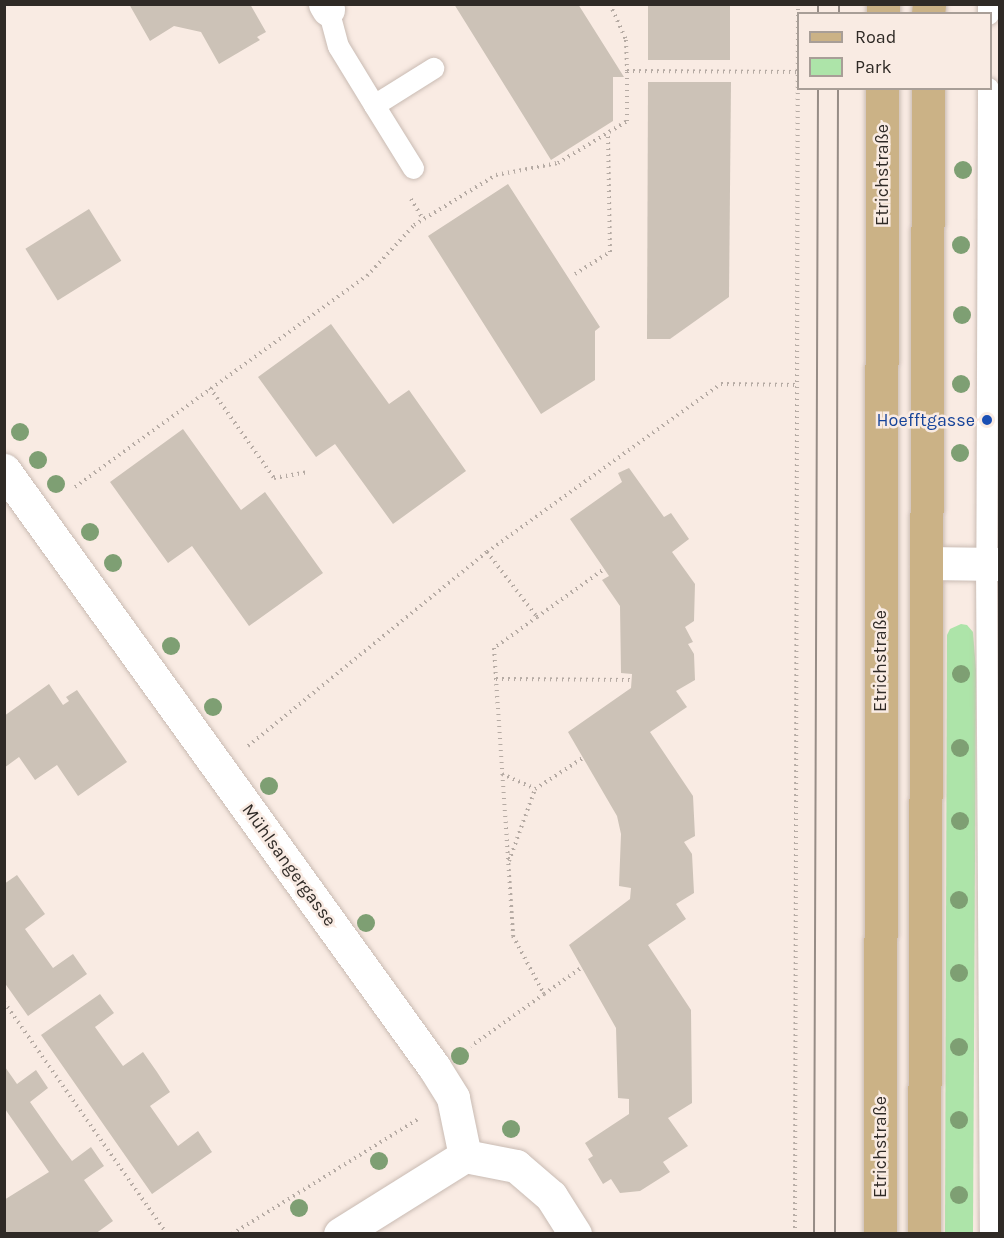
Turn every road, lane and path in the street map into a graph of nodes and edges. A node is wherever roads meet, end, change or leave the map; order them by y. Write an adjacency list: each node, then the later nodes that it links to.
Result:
1 (610, 4): 4 (path)
2 (326, 7): 10 (lane)
3 (433, 68): 10 (lane)
4 (627, 71): 5 (path); 11 (path)
5 (797, 72)
6 (798, 90): 14 (path)
7 (882, 90): 42 (main road, Etrichstraße)
8 (928, 90): 20 (main road)
9 (988, 90): 21 (lane)
10 (374, 105): 12 (lane)
11 (608, 133): 13 (path); 15 (path)
12 (413, 168)
13 (575, 273)
14 (798, 385): 19 (path); 41 (path)
15 (210, 388): 17 (path); 18 (path)
16 (4, 470): 27 (street, Mühlsangergasse)
17 (308, 472)
18 (75, 487)
19 (487, 552): 23 (path); 27 (path)
20 (926, 563): 21 (street); 43 (main road)
21 (993, 564): 44 (lane)
22 (604, 569): 23 (path)
23 (537, 617): 24 (path)
24 (496, 680): 25 (path); 28 (path)
25 (631, 680)
26 (583, 758): 29 (path)
27 (220, 769): 36 (street, Mühlsangergasse)
28 (502, 774): 29 (path); 30 (path)
29 (535, 789): 30 (path)
30 (508, 865): 32 (path)
31 (581, 968): 32 (path)
32 (544, 994): 34 (path)
33 (4, 1002): 37 (path)
34 (471, 1046)
35 (420, 1118): 38 (path)
36 (465, 1156): 39 (street); 40 (street)
37 (167, 1233)
38 (232, 1233)
39 (340, 1233)
40 (575, 1233)
41 (795, 1233)
42 (880, 1233)
43 (924, 1233)
44 (990, 1233)

